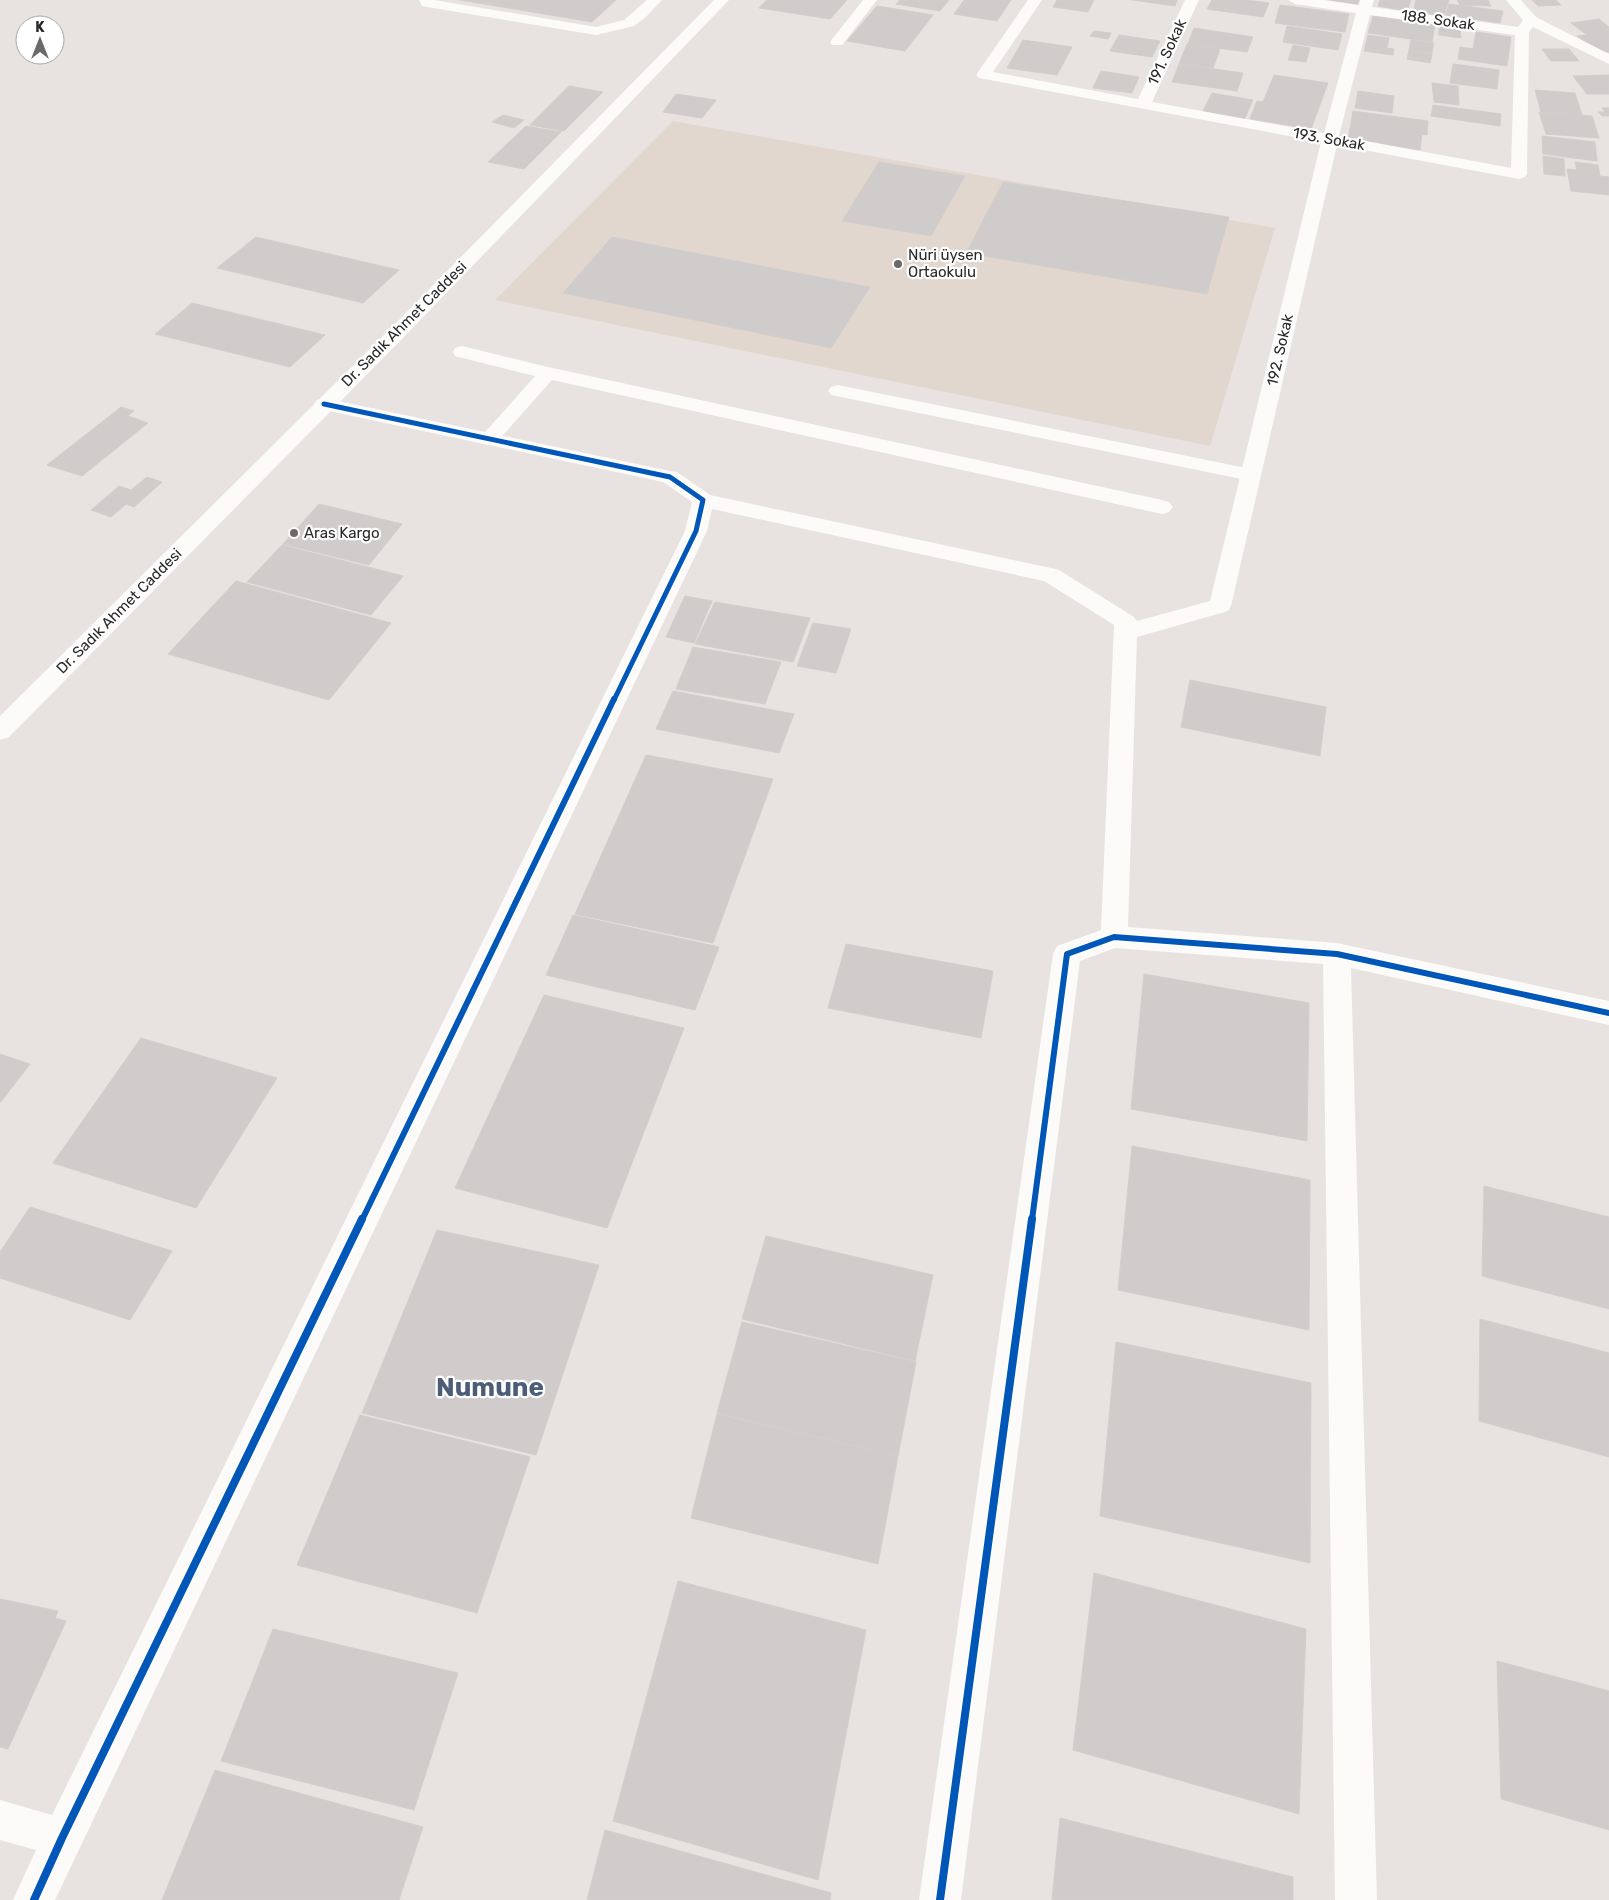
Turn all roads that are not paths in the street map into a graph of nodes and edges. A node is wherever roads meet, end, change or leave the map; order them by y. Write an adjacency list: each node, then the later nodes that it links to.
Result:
1 (426, 0): 2 (street)
2 (655, 0)
3 (722, 0): 18 (street, Dr. Sadık Ahmet Caddesi)
4 (870, 0): 11 (street)
5 (1034, 0): 13 (street, 193. Sokak)
6 (1192, 0): 13 (street, 191. Sokak)
7 (1295, 0): 9 (street, 188. Sokak)
8 (1513, 0): 10 (street)
9 (1365, 5): 10 (street, 188. Sokak); 14 (street, 192. Sokak)
10 (1527, 26): 12 (street); 14 (street, 193. Sokak)
11 (836, 42)
12 (1609, 60)
13 (1143, 105): 14 (street, 193. Sokak)
14 (1330, 139): 20 (street, 192. Sokak)
15 (462, 352): 16 (street)
16 (548, 373): 19 (street); 22 (street)
17 (838, 391): 20 (street)
18 (324, 404): 19 (street); 24 (street, Dr. Sadık Ahmet Caddesi)
19 (489, 439): 21 (street)
20 (1250, 474): 23 (street, 192. Sokak)
21 (703, 500): 23 (street); 29 (street)
22 (1162, 507)
23 (1126, 632): 25 (street)
24 (0, 732)
25 (1114, 937): 26 (street); 31 (street)
26 (1338, 954): 27 (street); 32 (street)
27 (1609, 1013)
28 (0, 1820): 29 (street)
29 (62, 1838): 30 (street)
30 (34, 1900)
31 (940, 1900)
32 (1356, 1900)

